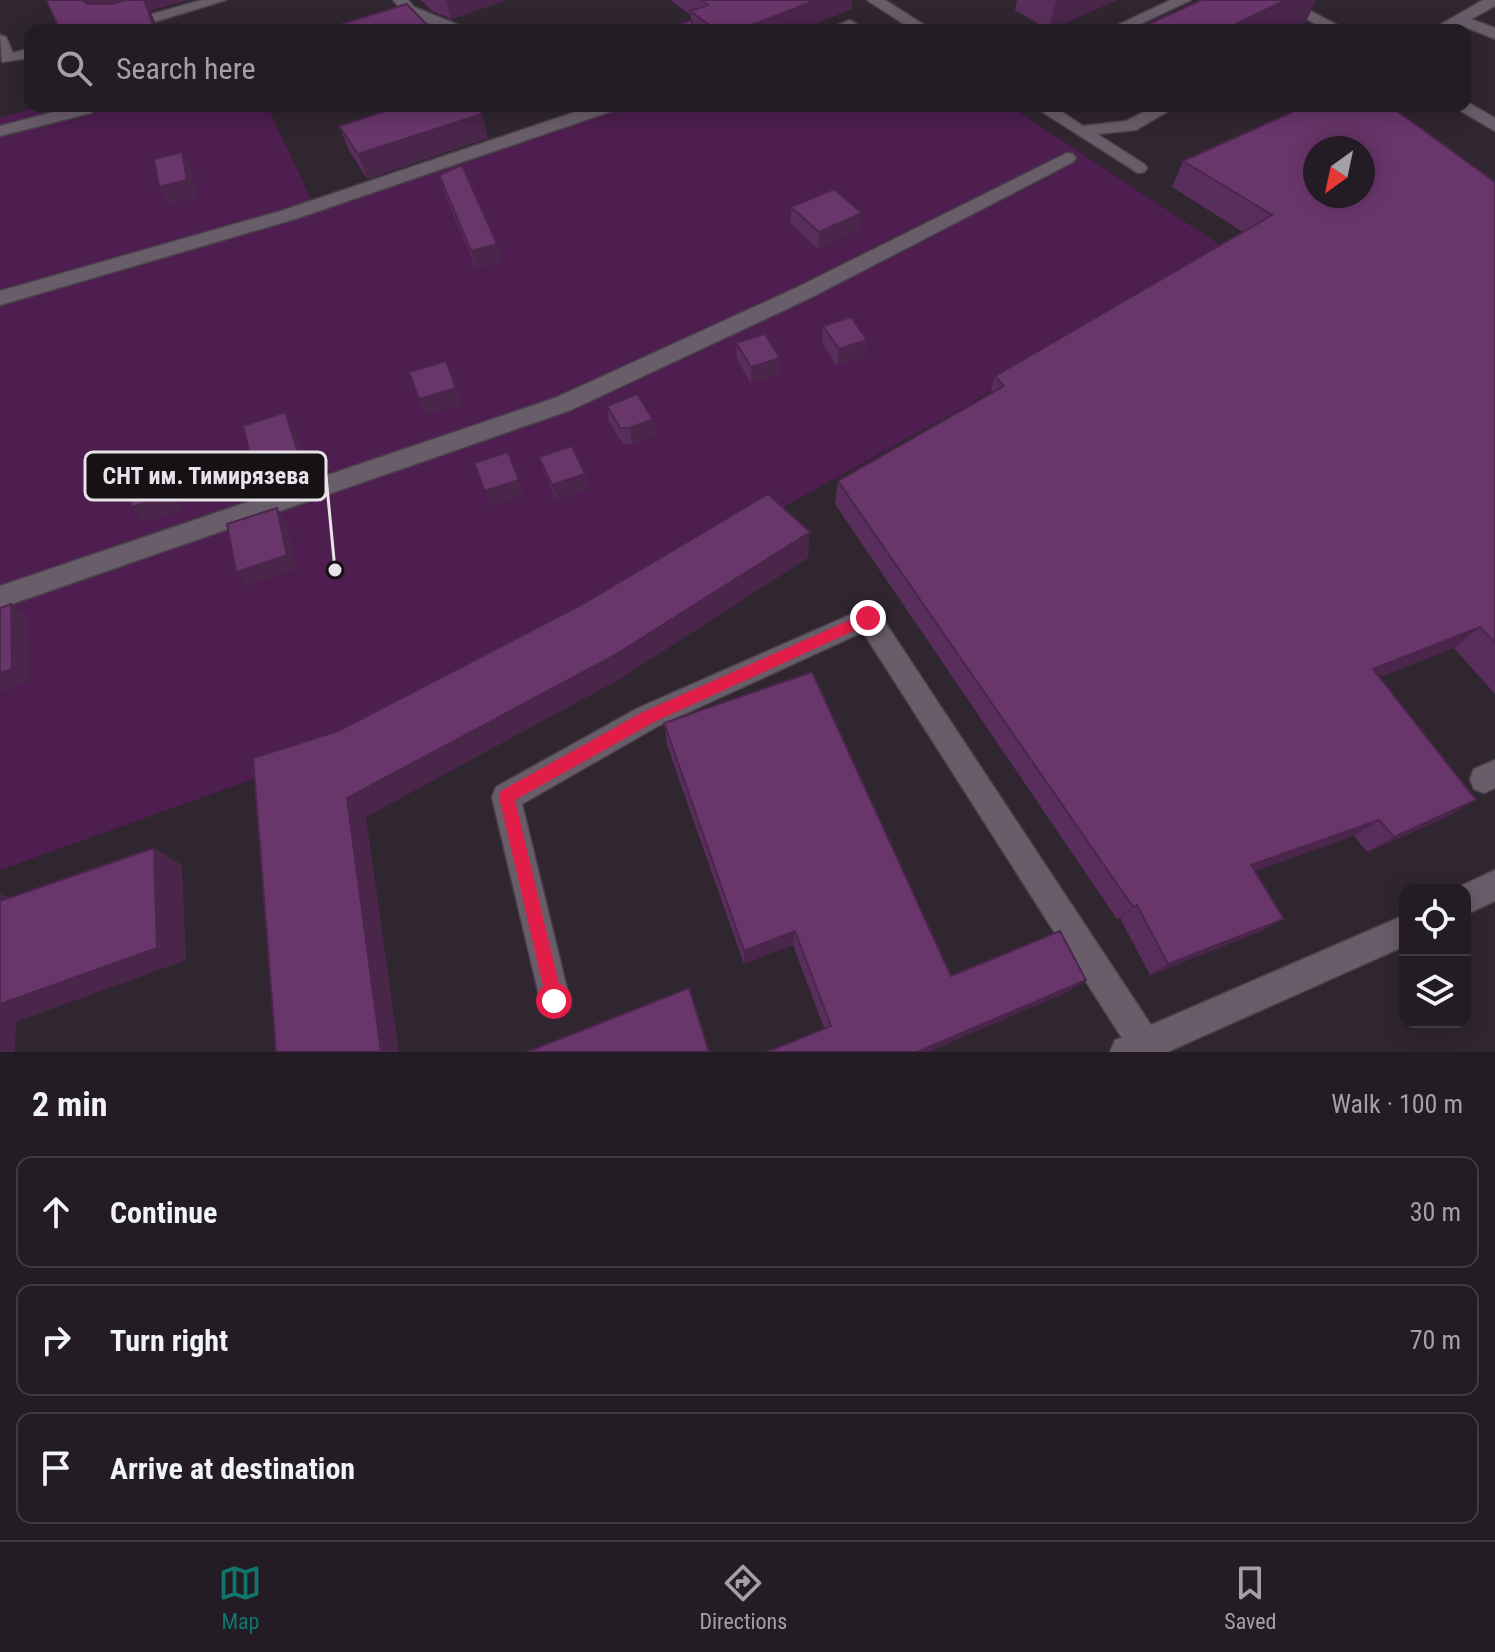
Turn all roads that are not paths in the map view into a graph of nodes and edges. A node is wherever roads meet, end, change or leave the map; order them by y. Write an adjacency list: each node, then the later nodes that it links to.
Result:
1 (219, 0): 8 (street)
2 (400, 0): 9 (street)
3 (1184, 0): 11 (street)
4 (1277, 0): 12 (street)
5 (1494, 0): 7 (street)
6 (887, 2): 10 (street)
7 (1459, 19): 13 (street); 14 (street)
8 (133, 24)
9 (447, 24)
10 (916, 24)
11 (1129, 24)
12 (1321, 24)
13 (1450, 24)
14 (1495, 34)
15 (0, 40): 17 (street)
16 (24, 55): 17 (street)
17 (4, 61)
18 (1471, 110): 23 (street)
19 (73, 112): 24 (street)
20 (591, 112): 28 (street)
21 (1050, 112): 25 (street)
22 (1157, 112): 25 (street)
23 (1495, 126)
24 (0, 131)
25 (1080, 131): 27 (street)
26 (1067, 158): 29 (street)
27 (1138, 168)
28 (0, 298)
29 (0, 597)
30 (1495, 885): 31 (street)
31 (1471, 897)
32 (1399, 933): 34 (street)
33 (554, 1001): 34 (street)
34 (1141, 1049)

